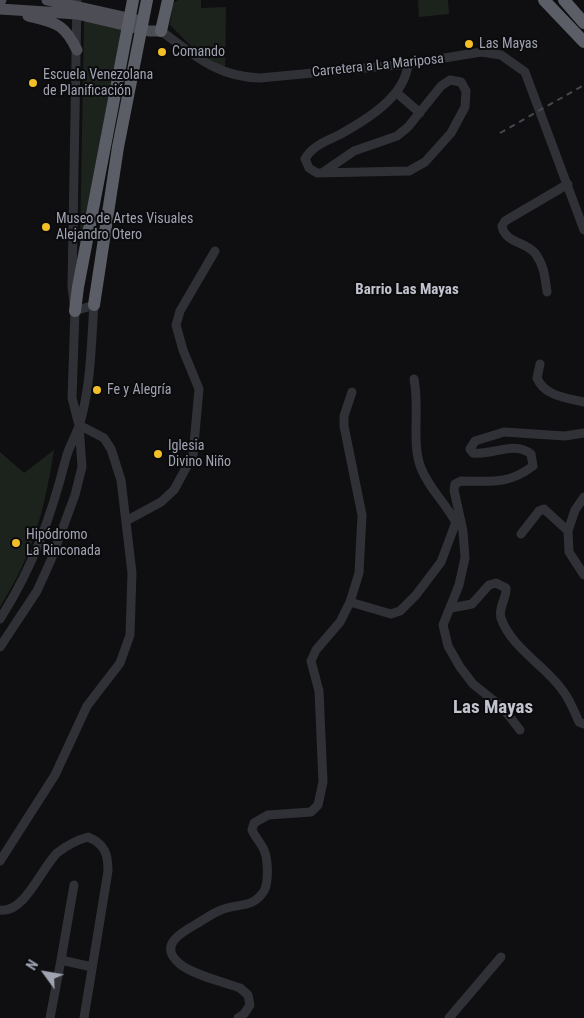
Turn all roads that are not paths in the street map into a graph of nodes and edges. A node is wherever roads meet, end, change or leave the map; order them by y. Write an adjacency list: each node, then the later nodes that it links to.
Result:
1 (47, 0): 7 (main road)
2 (133, 0): 22 (highway)
3 (147, 0): 21 (highway)
4 (168, 0): 10 (highway)
5 (544, 0): 11 (highway)
6 (564, 0): 9 (highway)
7 (77, 7): 8 (main road); 10 (main road); 12 (street)
8 (5, 9): 12 (main road)
9 (584, 23)
10 (154, 29): 13 (street, Carretera a La Mariposa)
11 (584, 42)
12 (77, 50): 22 (street)
13 (408, 64): 14 (street); 17 (street, Carretera a La Mariposa)
14 (397, 93): 15 (street); 16 (street)
15 (420, 113): 16 (street); 16 (street)
16 (322, 173)
17 (568, 184): 18 (street, Carretera a La Mariposa); 20 (street)
18 (584, 230)
19 (215, 251): 31 (street)
20 (547, 292)
21 (94, 305): 22 (street); 27 (street)
22 (76, 311): 27 (street)
23 (540, 364): 26 (street)
24 (414, 379): 32 (street)
25 (352, 392): 36 (street)
26 (584, 402)
27 (79, 425): 31 (street); 38 (street); 39 (street)
28 (584, 433): 30 (street)
29 (584, 497): 33 (street)
30 (459, 513): 32 (street); 37 (street)
31 (126, 521): 42 (street)
32 (456, 523): 36 (street)
33 (568, 531): 34 (street); 35 (street)
34 (521, 534)
35 (584, 575)
36 (350, 602): 50 (street)
37 (451, 608): 40 (street); 41 (street)
38 (0, 619)
39 (0, 647)
40 (584, 724)
41 (520, 730)
42 (0, 861)
43 (74, 885): 46 (street)
44 (0, 910): 47 (street)
45 (500, 957): 51 (street)
46 (61, 960): 47 (street); 48 (street)
47 (92, 967): 49 (street)
48 (50, 1018)
49 (84, 1018)
50 (238, 1018)
51 (449, 1018)

